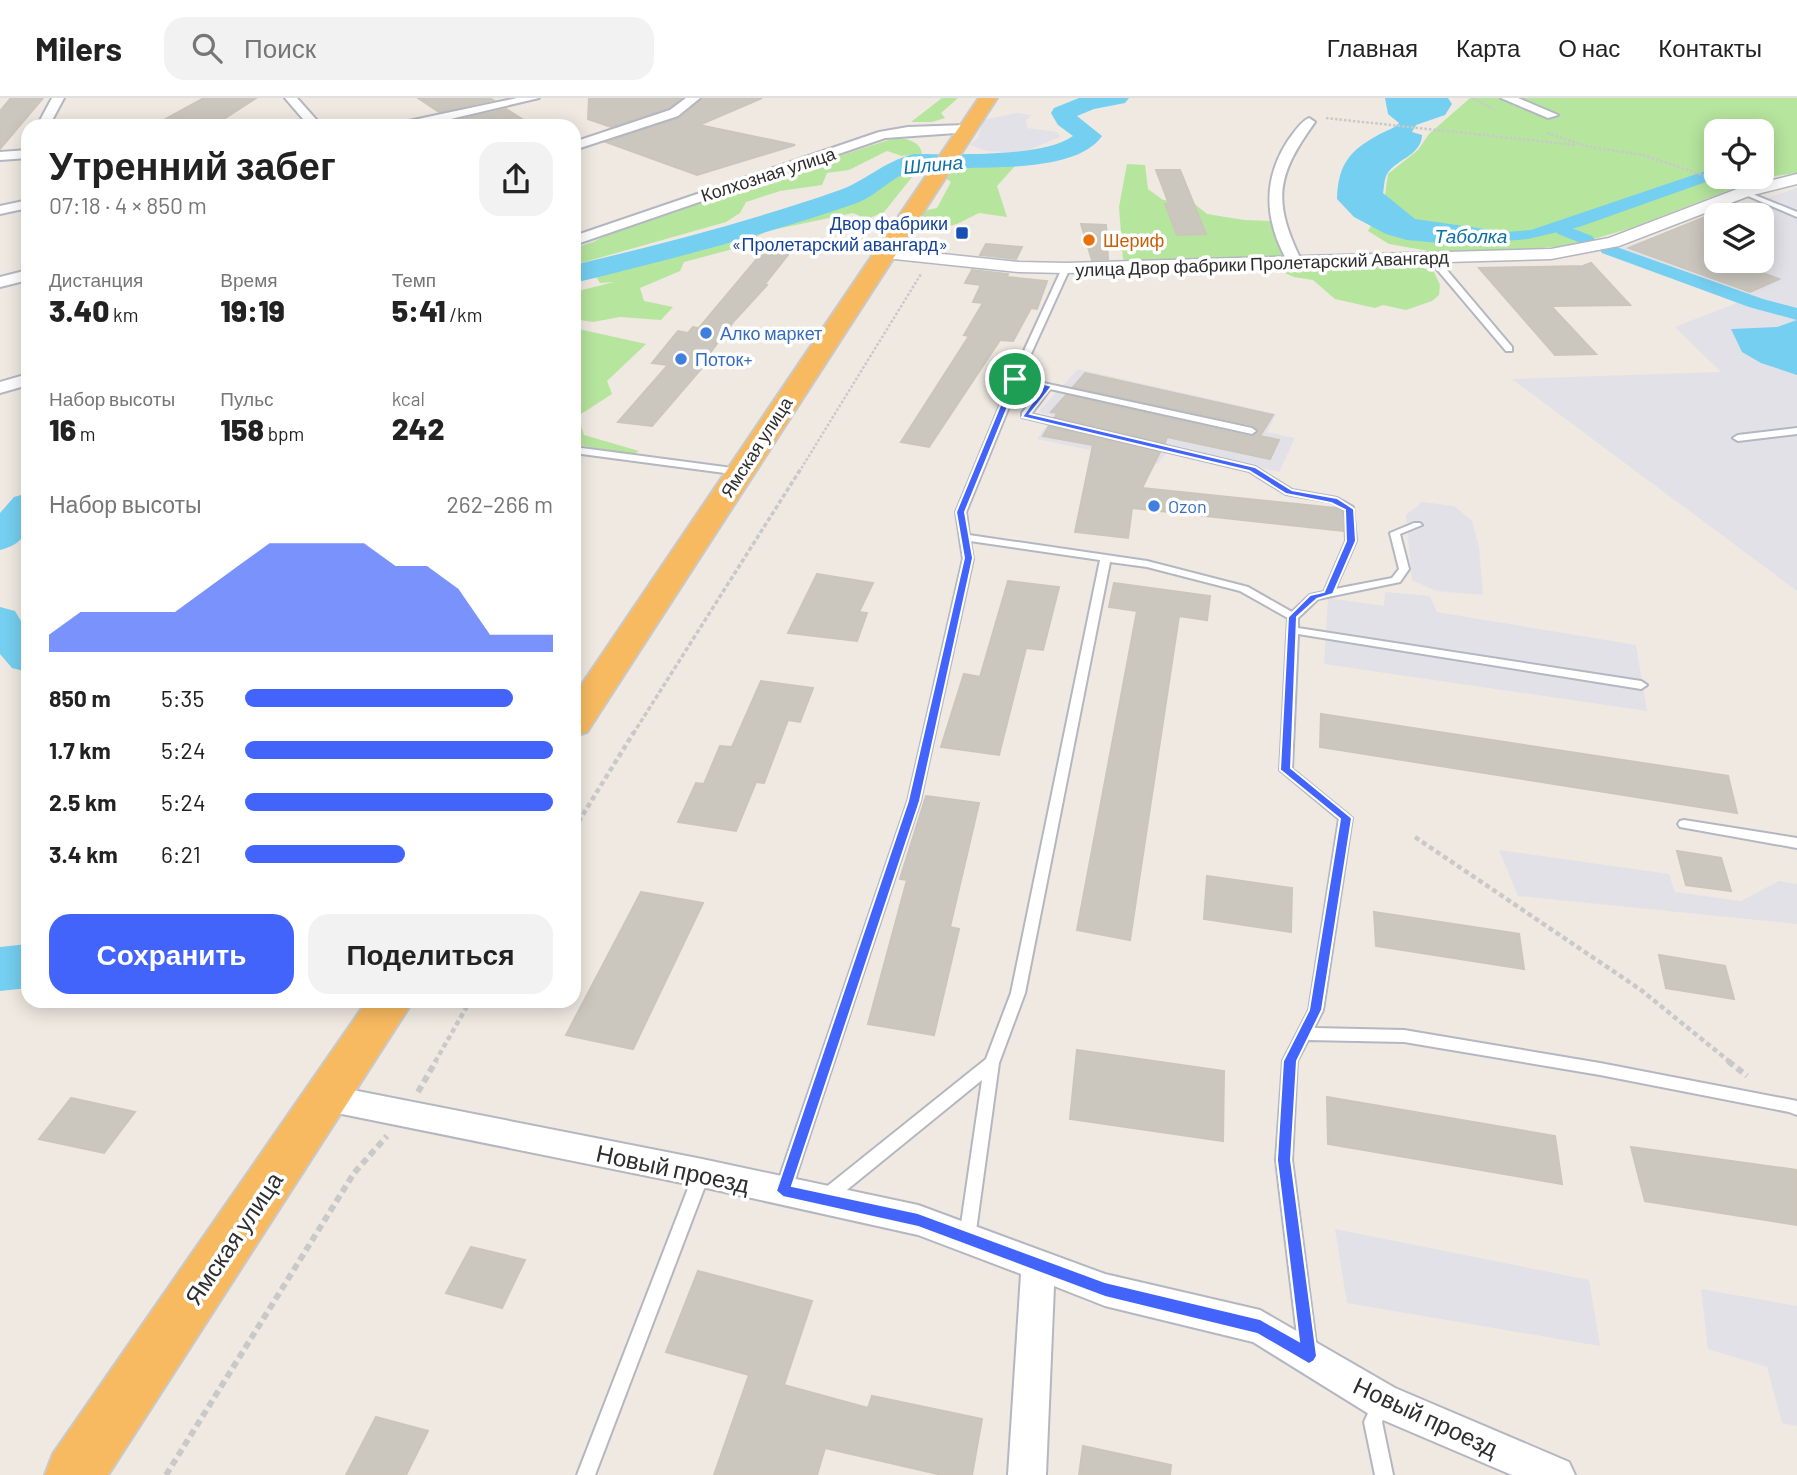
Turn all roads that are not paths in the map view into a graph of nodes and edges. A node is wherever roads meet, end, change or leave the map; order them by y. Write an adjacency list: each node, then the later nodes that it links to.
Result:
1 (58, 98): 8 (street)
2 (290, 98): 9 (street)
3 (533, 98): 10 (street)
4 (694, 98): 13 (street)
5 (988, 98): 12 (highway, Ямская улица)
6 (1507, 98): 7 (street)
7 (1552, 115)
8 (47, 119)
9 (310, 119)
10 (436, 119)
11 (1309, 122): 24 (street)
12 (966, 129): 21 (street, Колхозная улица); 22 (highway, Ямская улица)
13 (581, 144)
14 (21, 154): 15 (street)
15 (0, 156)
16 (1797, 179): 17 (street, улица Двор фабрики Пролетарский Авангард)
17 (1743, 192): 20 (lane); 23 (street, улица Двор фабрики Пролетарский Авангард)
18 (21, 206): 19 (street)
19 (0, 210)
20 (1797, 215)
21 (581, 239)
22 (885, 253): 25 (street, улица Двор фабрики Пролетарский Авангард); 37 (highway, Ямская улица)
23 (1432, 258): 24 (street, улица Двор фабрики Пролетарский Авангард); 28 (lane)
24 (1295, 262): 25 (street, улица Двор фабрики Пролетарский Авангард)
25 (1066, 268): 29 (lane)
26 (21, 277): 27 (street)
27 (0, 282)
28 (1509, 349)
29 (1015, 379): 31 (lane); 39 (lane)
30 (21, 381): 32 (street)
31 (1048, 386): 33 (lane); 41 (lane)
32 (0, 388)
33 (1252, 431)
34 (1797, 431): 35 (lane)
35 (1738, 438)
36 (581, 451): 37 (lane)
37 (740, 472): 44 (highway, Ямская улица)
38 (1417, 525): 41 (lane)
39 (966, 537): 40 (lane); 53 (lane)
40 (1106, 558): 42 (lane); 49 (lane)
41 (1328, 594): 42 (lane)
42 (1293, 623): 43 (lane); 48 (lane)
43 (1641, 685)
44 (581, 710)
45 (1684, 824): 46 (lane)
46 (1797, 843)
47 (386, 1008): 50 (highway, Ямская улица)
48 (1303, 1034): 51 (lane); 57 (lane)
49 (992, 1063): 54 (lane); 55 (lane)
50 (327, 1098): 52 (street, Новый проезд); 59 (highway, Ямская улица)
51 (1794, 1107)
52 (702, 1173): 53 (street, Новый проезд); 60 (lane)
53 (783, 1191): 54 (street, Новый проезд)
54 (823, 1199): 55 (street, Новый проезд)
55 (967, 1238): 56 (street, Новый проезд)
56 (1038, 1265): 57 (street, Новый проезд); 61 (street)
57 (1309, 1356): 58 (street, Новый проезд)
58 (1382, 1401): 62 (lane); 63 (street, Новый проезд)
59 (74, 1475)
60 (586, 1475)
61 (1027, 1475)
62 (1384, 1475)
63 (1556, 1475)

